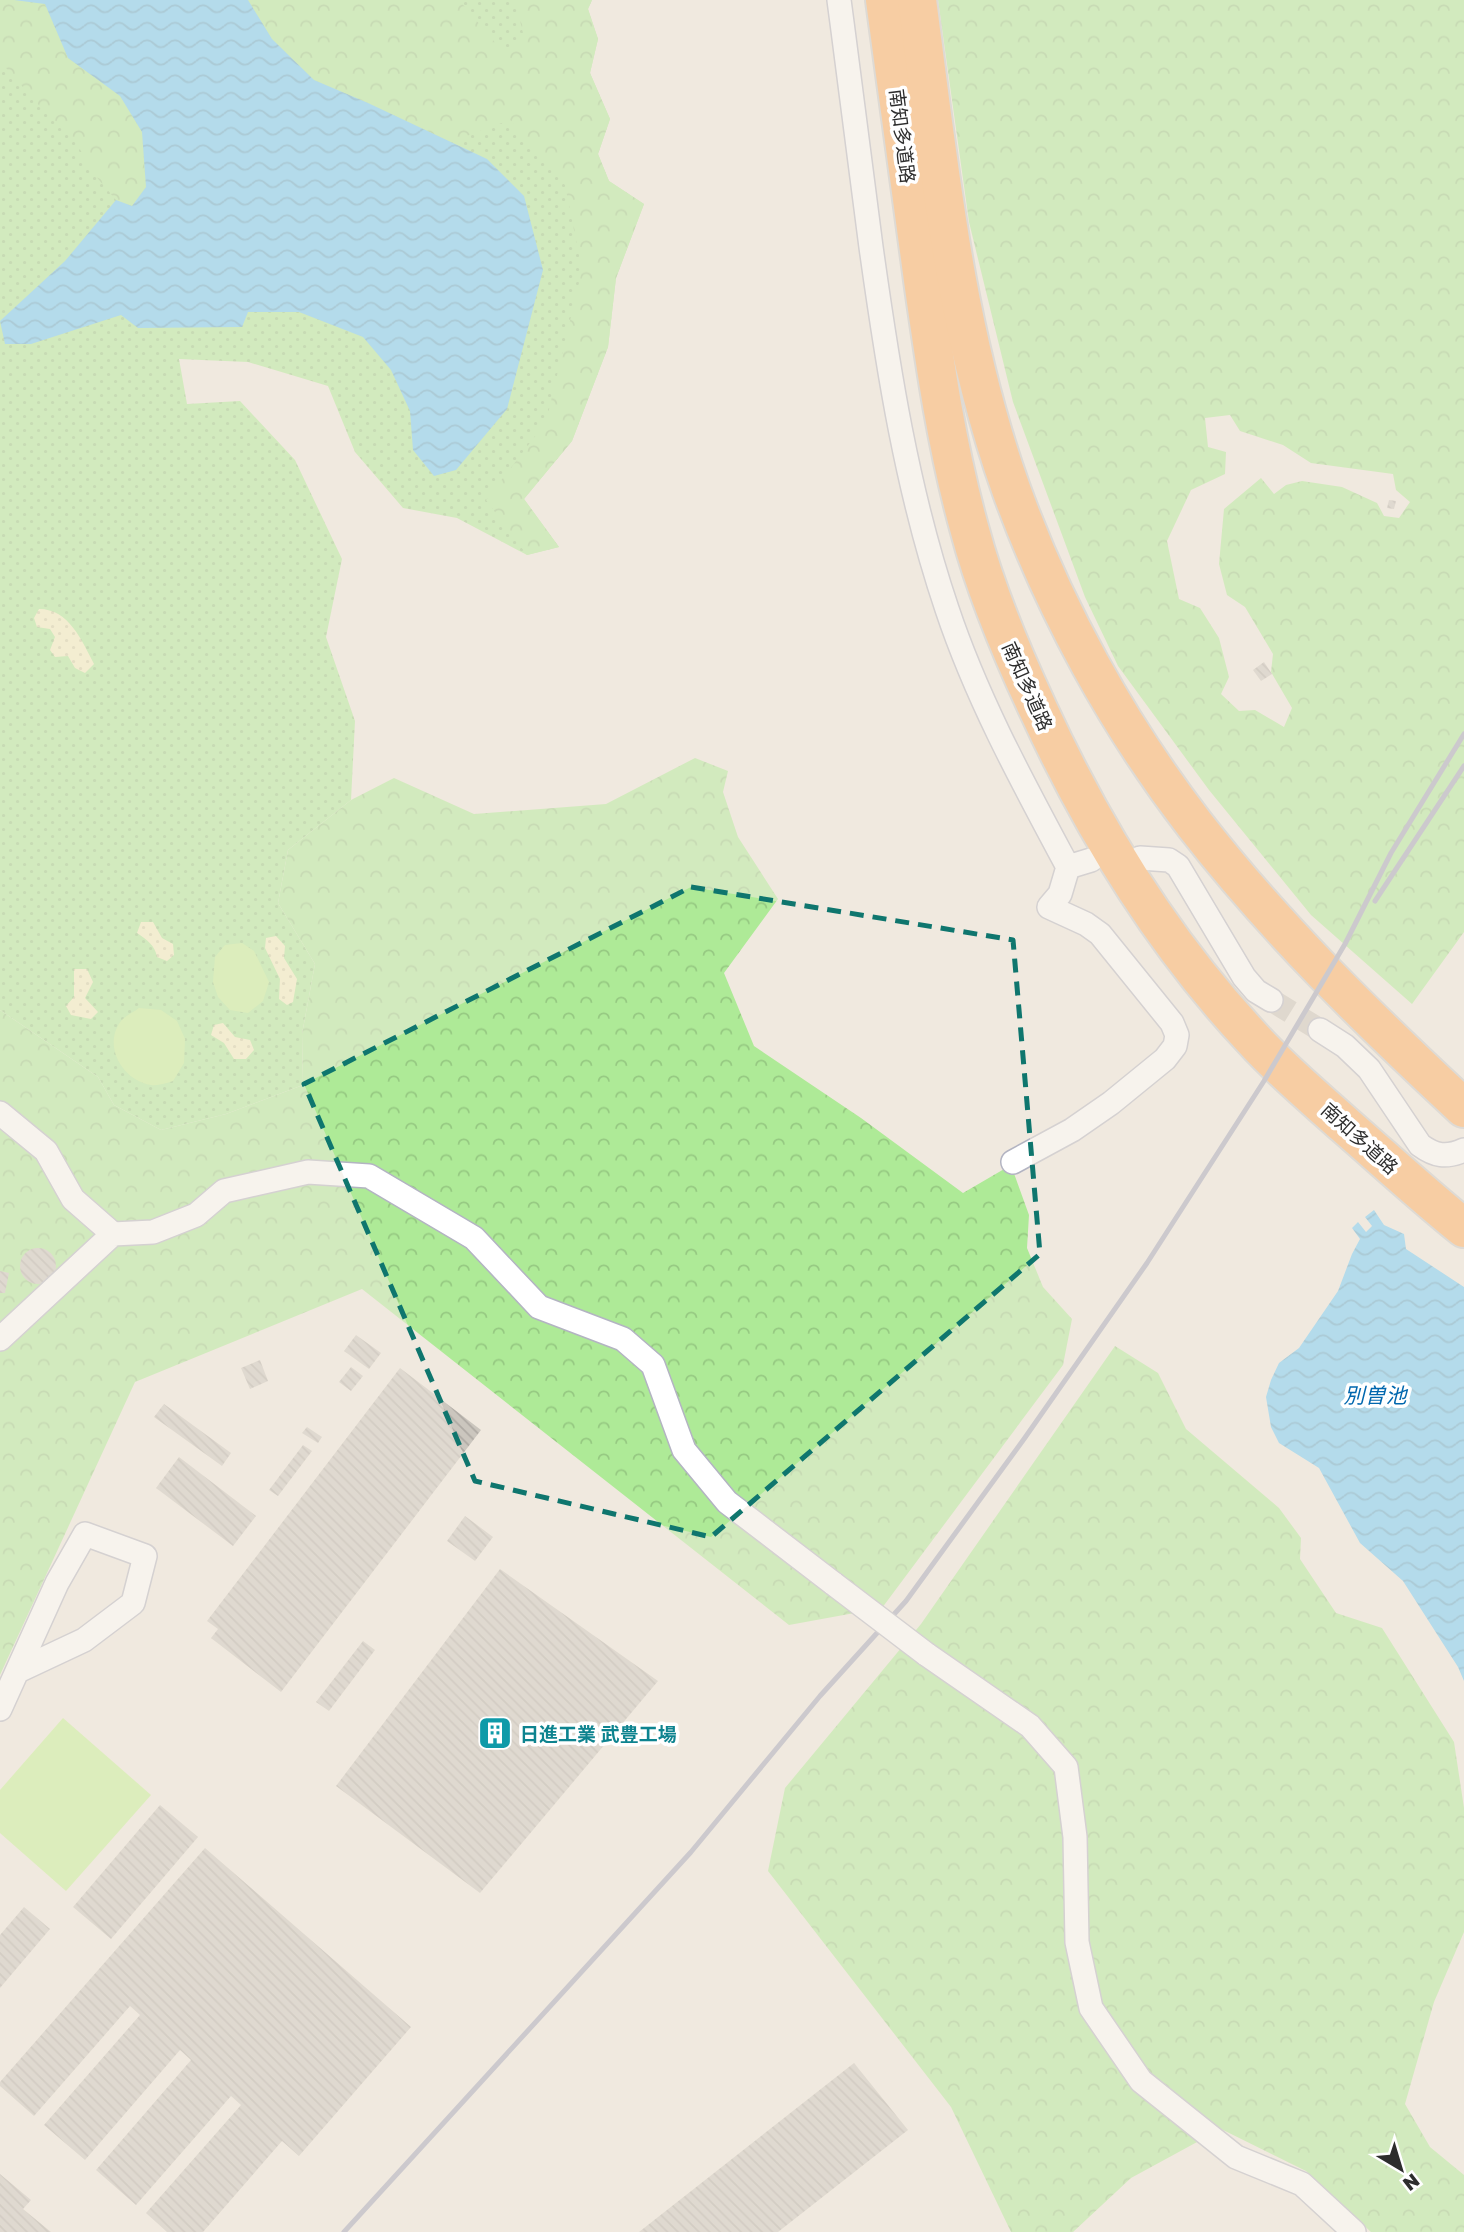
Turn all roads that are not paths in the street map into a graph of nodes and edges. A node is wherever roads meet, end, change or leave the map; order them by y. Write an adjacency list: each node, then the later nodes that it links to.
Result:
1 (839, 0): 6 (street)
2 (885, 0): 13 (highway, 南知多道路)
3 (917, 0): 9 (highway, 南知多道路)
4 (1140, 858): 7 (street)
5 (1091, 860): 6 (street)
6 (1068, 867): 12 (street)
7 (1271, 1000)
8 (1320, 1030): 11 (street)
9 (1464, 1108)
10 (0, 1113): 14 (street)
11 (1464, 1150)
12 (1013, 1162)
13 (1464, 1227)
14 (113, 1234): 15 (street); 18 (street, bridge)
15 (0, 1339)
16 (18, 1671): 16 (street); 17 (street)
17 (0, 1709)
18 (1354, 2232)

